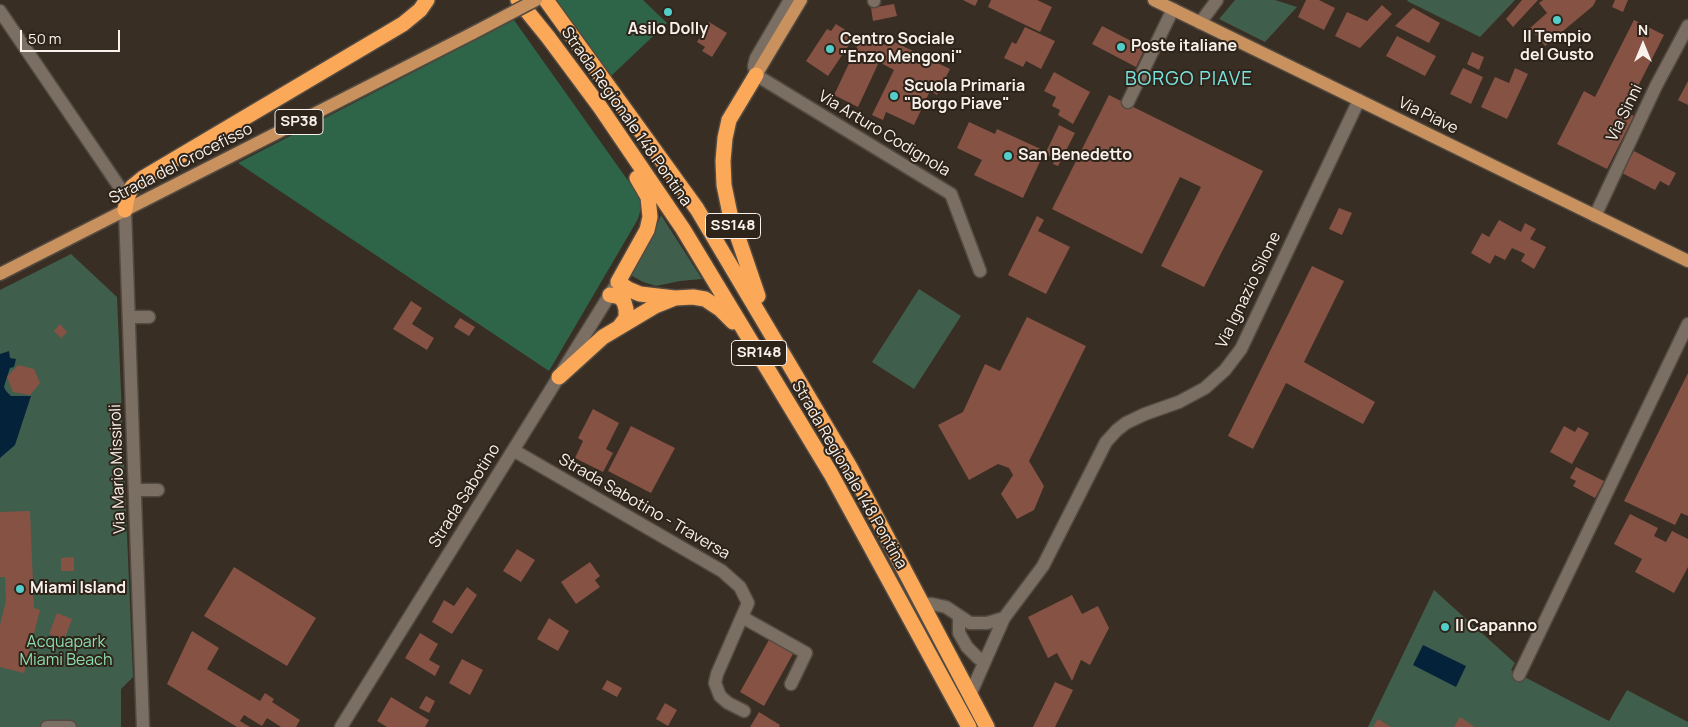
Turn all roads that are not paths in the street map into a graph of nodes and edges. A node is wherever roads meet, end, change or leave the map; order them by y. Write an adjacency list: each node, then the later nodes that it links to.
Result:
1 (427, 0): 17 (highway)
2 (518, 0): 16 (highway, Strada Regionale 148 Pontina / SR148)
3 (536, 0): 17 (main road, Strada del Crocefisso / SP38, bridge)
4 (546, 0): 30 (highway, Strada Regionale 148 Pontina / SR148)
5 (790, 0): 13 (street)
6 (801, 0): 13 (main road)
7 (1154, 0): 9 (main road, Via Piave)
8 (1218, 0): 11 (street)
9 (1173, 9): 11 (main road, Via Piave); 15 (street)
10 (0, 11): 17 (street)
11 (1200, 23): 14 (main road, Via Piave)
12 (1688, 26): 18 (street, Via Sinni)
13 (756, 75): 20 (street, Via Arturo Codignola); 30 (highway, SS148)
14 (1359, 100): 18 (main road, Via Piave); 38 (street, Via Ignazio Silone)
15 (1128, 102)
16 (600, 107): 22 (highway); 29 (highway, Strada Regionale 148 Pontina / SR148)
17 (126, 204): 21 (main road, Strada del Crocefisso / SP38); 25 (street, Via Mario Missiroli)
18 (1594, 216): 19 (main road, Via Piave)
19 (1688, 261)
20 (980, 271)
21 (0, 274)
22 (618, 282): 23 (street, Strada Sabotino); 24 (highway)
23 (610, 295): 28 (highway); 31 (street, Strada Sabotino)
24 (675, 298): 28 (highway); 29 (highway)
25 (129, 317): 26 (street); 33 (street, Via Mario Missiroli)
26 (150, 317)
27 (1688, 324): 40 (street)
28 (620, 326): 31 (highway)
29 (756, 348): 48 (highway, Strada Regionale 148 Pontina / SR148)
30 (795, 374): 35 (highway, Strada Regionale 148 Pontina / SR148)
31 (558, 377): 32 (street, Strada Sabotino)
32 (513, 450): 36 (street, Strada Sabotino - Traversa); 47 (street, Strada Sabotino)
33 (135, 490): 34 (street); 46 (street, Via Mario Missiroli)
34 (158, 490)
35 (923, 604): 37 (street); 42 (highway, Strada Regionale 148 Pontina / SR148)
36 (742, 617): 41 (street); 43 (street)
37 (959, 617): 38 (street); 39 (street)
38 (1004, 618): 39 (street, Via Ignazio Silone)
39 (985, 660): 42 (street, Via Ignazio Silone)
40 (1519, 675)
41 (791, 684)
42 (970, 695): 49 (highway, Strada Regionale 148 Pontina / SR148)
43 (744, 711)
44 (47, 727): 45 (street)
45 (70, 727)
46 (143, 727)
47 (341, 727)
48 (969, 727)
49 (986, 727)

